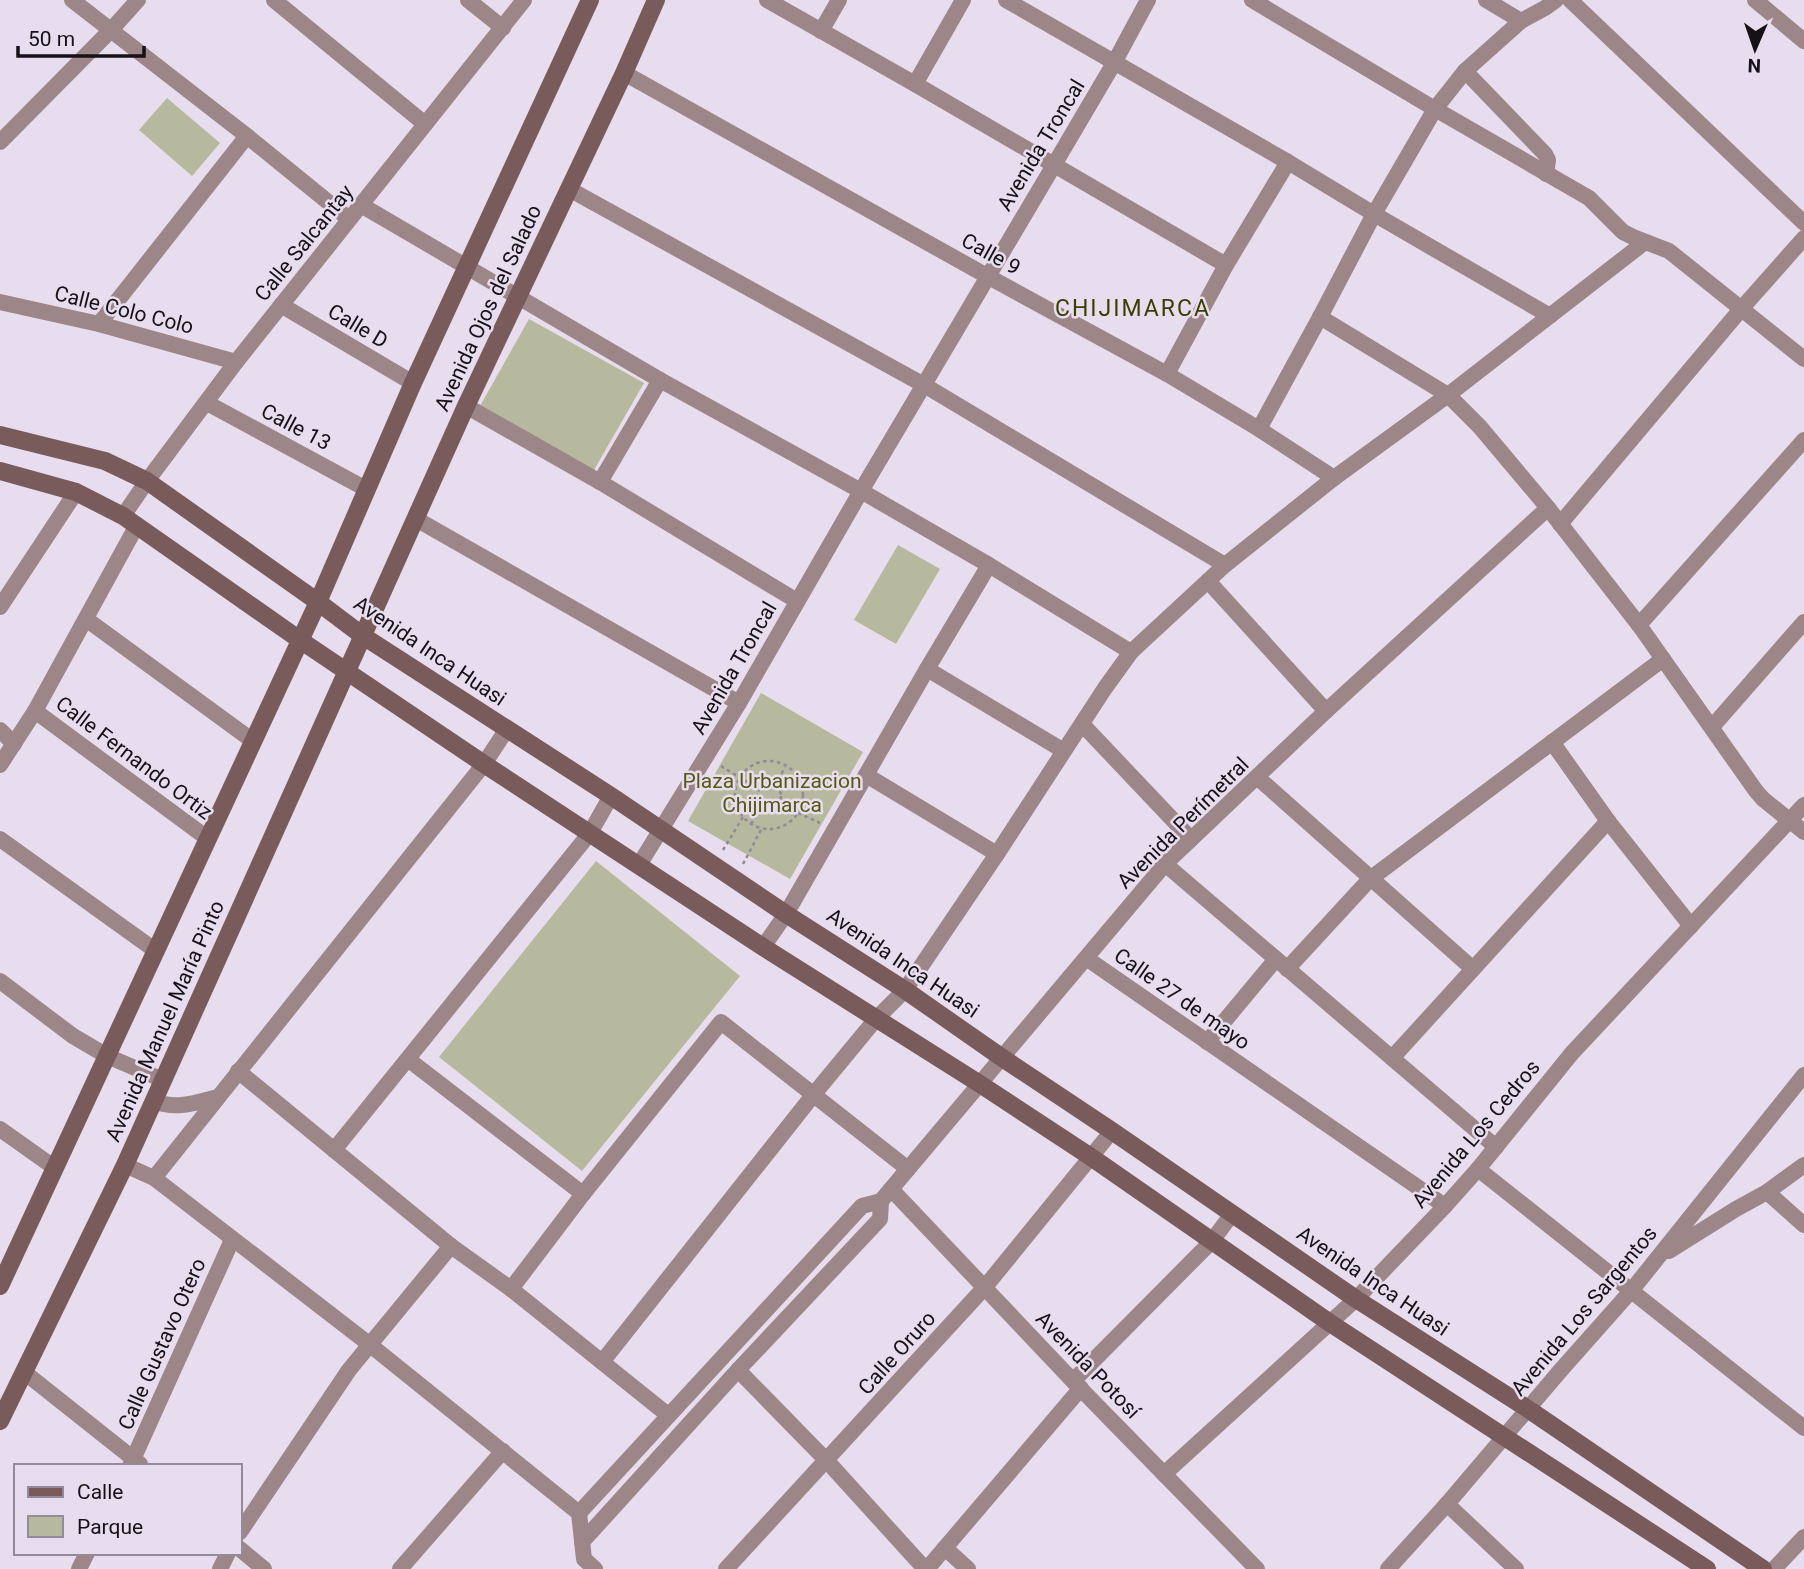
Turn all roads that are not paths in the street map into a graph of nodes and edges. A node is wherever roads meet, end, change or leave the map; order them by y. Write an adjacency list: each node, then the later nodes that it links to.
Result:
1 (72, 0): 20 (street)
2 (138, 0): 20 (street)
3 (274, 0): 28 (street)
4 (468, 0): 19 (street)
5 (524, 0): 19 (street, Calle Salcantay)
6 (590, 0): 42 (street, Avenida Ojos del Salado)
7 (656, 0): 25 (street, Avenida Ojos del Salado)
8 (767, 0): 21 (street)
9 (839, 0): 21 (street)
10 (963, 0): 26 (street)
11 (1006, 0): 23 (street)
12 (1147, 0): 23 (street, Avenida Troncal)
13 (1252, 0): 27 (street)
14 (1486, 0): 18 (street)
15 (1556, 0): 18 (street)
16 (1570, 0): 38 (street)
17 (1760, 2): 22 (street)
18 (1521, 21): 24 (street)
19 (503, 28): 28 (street, Calle Salcantay)
20 (111, 30): 29 (street); 30 (street)
21 (821, 31): 26 (street)
22 (1804, 41)
23 (1114, 63): 31 (street); 32 (street, Avenida Troncal)
24 (1465, 72): 27 (street); 33 (street)
25 (624, 73): 34 (street, Avenida Ojos del Salado); 43 (street, Calle 9)
26 (915, 84): 32 (street)
27 (1435, 109): 33 (street); 36 (street)
28 (425, 124): 35 (street, Calle Salcantay)
29 (247, 136): 37 (street); 50 (street)
30 (0, 142)
31 (1287, 162): 36 (street); 41 (street)
32 (1054, 166): 41 (street); 43 (street, Avenida Troncal)
33 (1546, 174): 40 (street)
34 (569, 189): 44 (street, Avenida Ojos del Salado); 56 (street)
35 (361, 205): 37 (street, Calle Salcantay); 42 (street)
36 (1374, 214): 48 (street); 49 (street)
37 (349, 219): 46 (street, Calle Salcantay)
38 (1804, 223)
39 (1804, 238): 47 (street)
40 (1645, 242): 47 (street); 48 (street)
41 (1226, 265): 53 (street)
42 (468, 268): 44 (street); 55 (street, Avenida Ojos del Salado)
43 (987, 276): 53 (street, Calle 9); 56 (street, Avenida Troncal)
44 (519, 297): 54 (street); 59 (street, Avenida Ojos del Salado)
45 (0, 302): 50 (street, Calle Colo Colo)
46 (281, 305): 52 (street, Calle Salcantay); 55 (street, Calle D)
47 (1742, 308): 51 (street); 73 (street)
48 (1550, 316): 57 (street)
49 (1320, 317): 57 (street); 60 (street)
50 (99, 324): 52 (street, Calle Colo Colo)
51 (1804, 359)
52 (236, 362): 58 (street, Calle Salcantay)
53 (1167, 374): 60 (street, Calle 9)
54 (660, 380): 66 (street); 68 (street)
55 (414, 383): 67 (street, Avenida Ojos del Salado)
56 (924, 385): 68 (street, Avenida Troncal); 75 (street)
57 (1448, 395): 64 (street); 70 (street)
58 (206, 402): 65 (street, Calle Salcantay); 67 (street, Calle 13)
59 (466, 406): 66 (street); 71 (street, Avenida Ojos del Salado)
60 (1259, 429): 64 (street, Calle 9)
61 (0, 435): 65 (street, Avenida Inca Huasi)
62 (1804, 440): 82 (street)
63 (0, 471): 69 (street)
64 (1334, 478): 75 (street)
65 (147, 481): 72 (street, Calle Salcantay); 78 (street, Avenida Inca Huasi)
66 (600, 482): 77 (street)
67 (366, 489): 78 (street, Avenida Ojos del Salado)
68 (861, 491): 74 (street); 77 (street, Avenida Troncal)
69 (76, 492): 72 (street); 79 (street)
70 (1548, 508): 73 (street); 91 (street, Avenida Perímetral)
71 (416, 519): 83 (street, Avenida Ojos del Salado); 89 (street)
72 (130, 521): 80 (street, Calle Salcantay); 84 (street)
73 (1560, 524): 82 (street)
74 (989, 565): 85 (street); 87 (street)
75 (1225, 565): 76 (street)
76 (1208, 581): 85 (street); 91 (street)
77 (797, 601): 89 (street, Avenida Troncal)
78 (318, 602): 83 (street, Avenida Inca Huasi); 84 (street, Avenida Manuel María Pinto)
79 (0, 607)
80 (86, 619): 90 (street, Calle Salcantay); 96 (street)
81 (1804, 621): 93 (street)
82 (1639, 625): 86 (street)
83 (363, 636): 88 (street, Avenida Manuel María Pinto); 94 (street, Avenida Inca Huasi)
84 (300, 640): 88 (street); 96 (street, Avenida Manuel María Pinto)
85 (1131, 652): 92 (street)
86 (1662, 659): 93 (street); 97 (street)
87 (927, 669): 99 (street); 102 (street)
88 (346, 672): 100 (street); 135 (street, Avenida Manuel María Pinto)
89 (739, 703): 108 (street, Avenida Troncal)
90 (35, 711): 98 (street, Calle Salcantay); 111 (street, Calle Fernando Ortiz)
91 (1326, 711): 103 (street, Avenida Perímetral)
92 (1082, 724): 99 (street); 113 (street)
93 (1712, 727): 107 (street)
94 (507, 729): 100 (street); 104 (street, Avenida Inca Huasi)
95 (0, 730): 98 (street)
96 (253, 741): 111 (street, Avenida Manuel María Pinto)
97 (1552, 742): 106 (street); 117 (street)
98 (14, 744): 101 (street, Calle Salcantay)
99 (1064, 751): 114 (street)
100 (484, 764): 110 (street); 133 (street)
101 (0, 765)
102 (866, 775): 114 (street); 118 (street)
103 (1257, 777): 113 (street, Avenida Perímetral); 117 (street)
104 (611, 796): 108 (street, Avenida Inca Huasi); 110 (street)
105 (1804, 806): 107 (street, Avenida Los Cedros)
106 (1608, 821): 119 (street); 124 (street)
107 (1790, 821): 109 (street); 119 (street, Avenida Los Cedros)
108 (662, 830): 116 (street, Avenida Troncal); 118 (street, Avenida Inca Huasi)
109 (1804, 832)
110 (590, 833): 116 (street); 132 (street)
111 (207, 838): 121 (street, Avenida Manuel María Pinto)
112 (0, 839): 121 (street)
113 (1191, 839): 115 (street, Avenida Perímetral)
114 (997, 854): 126 (street)
115 (1166, 864): 122 (street, Avenida Perímetral); 123 (street)
116 (639, 865): 120 (street)
117 (1370, 879): 123 (street); 124 (street)
118 (786, 914): 120 (street); 126 (street, Avenida Inca Huasi)
119 (1691, 926): 142 (street, Avenida Los Cedros)
120 (763, 947): 127 (street)
121 (156, 951): 129 (street, Avenida Manuel María Pinto)
122 (1086, 958): 128 (street, Calle 27 de mayo); 130 (street, Avenida Perímetral)
123 (1282, 964): 128 (street); 131 (street)
124 (1473, 968): 131 (street)
125 (0, 981): 129 (street)
126 (905, 989): 127 (street); 130 (street, Avenida Inca Huasi)
127 (876, 1019): 136 (street); 137 (street)
128 (1208, 1042): 154 (street, Calle 27 de mayo)
129 (107, 1056): 135 (street); 147 (street, Avenida Manuel María Pinto)
130 (1001, 1057): 136 (street, Avenida Perímetral); 141 (street, Avenida Inca Huasi)
131 (1392, 1058): 142 (street)
132 (409, 1060): 143 (street); 152 (street)
133 (238, 1071): 138 (street); 143 (street)
134 (1804, 1075): 160 (street, Avenida Los Sargentos)
135 (163, 1080): 139 (street, Avenida Manuel María Pinto)
136 (980, 1084): 144 (street); 148 (street, Avenida Perímetral)
137 (814, 1094): 148 (street); 152 (street); 168 (street)
138 (218, 1097): 139 (street); 150 (street)
139 (153, 1101): 145 (street, Avenida Manuel María Pinto)
140 (0, 1129): 147 (street)
141 (1112, 1131): 144 (street, Calle Oruro); 155 (street, Avenida Inca Huasi)
142 (1496, 1147): 149 (street, Avenida Los Cedros)
143 (334, 1150): 159 (street)
144 (1091, 1157): 158 (street); 162 (street, Calle Oruro)
145 (125, 1165): 150 (street); 170 (street, Avenida Manuel María Pinto)
146 (1804, 1165): 151 (street)
147 (55, 1168): 161 (street, Avenida Manuel María Pinto)
148 (908, 1168): 153 (street, Avenida Perímetral)
149 (1478, 1169): 154 (street, Avenida Los Cedros); 164 (street)
150 (154, 1178): 157 (street)
151 (1767, 1192): 156 (street); 160 (street)
152 (583, 1194): 163 (street)
153 (886, 1195): 162 (street, Avenida Potosí); 169 (street); 174 (street)
154 (1445, 1206): 165 (street, Avenida Los Cedros)
155 (1232, 1214): 158 (street); 165 (street, Avenida Inca Huasi)
156 (1804, 1225)
157 (232, 1240): 167 (street); 180 (street, Calle Gustavo Otero)
158 (1212, 1241): 166 (street); 171 (street)
159 (451, 1246): 163 (street); 167 (street)
160 (1658, 1258): 164 (street, Avenida Los Sargentos)
161 (2, 1276)
162 (985, 1287): 171 (street, Avenida Potosí); 179 (street, Calle Oruro)
163 (512, 1289): 168 (street)
164 (1631, 1291): 173 (street, Avenida Los Sargentos); 176 (street)
165 (1356, 1299): 166 (street, Avenida Los Cedros); 173 (street, Avenida Inca Huasi)
166 (1330, 1323): 177 (street); 181 (street, Avenida Los Cedros)
167 (369, 1344): 178 (street); 184 (street)
168 (602, 1362): 174 (street)
169 (738, 1370): 179 (street); 186 (street)
170 (24, 1372): 172 (street, Avenida Manuel María Pinto); 180 (street)
171 (1077, 1385): 181 (street, Avenida Potosí); 187 (street)
172 (4, 1401): 175 (street, Avenida Manuel María Pinto)
173 (1528, 1409): 177 (street, Avenida Los Sargentos); 199 (street, Avenida Inca Huasi)
174 (668, 1415): 183 (street)
175 (0, 1421)
176 (1804, 1428)
177 (1505, 1437): 182 (street, Avenida Los Sargentos); 198 (street)
178 (503, 1451): 183 (street); 191 (street)
179 (827, 1461): 192 (street, Calle Oruro); 193 (street)
180 (135, 1463)
181 (1164, 1474): 195 (street, Avenida Potosí)
182 (1447, 1504): 196 (street, Avenida Los Sargentos); 197 (street)
183 (579, 1513): 186 (street)
184 (242, 1529)
185 (1804, 1537): 200 (street)
186 (582, 1542): 189 (street)
187 (945, 1548): 193 (street); 194 (street)
188 (242, 1551): 190 (street)
189 (585, 1566)
190 (264, 1569)
191 (400, 1569)
192 (726, 1569)
193 (926, 1569)
194 (968, 1569)
195 (1258, 1569)
196 (1388, 1569)
197 (1516, 1569)
198 (1707, 1569)
199 (1763, 1569)
200 (1774, 1569)

